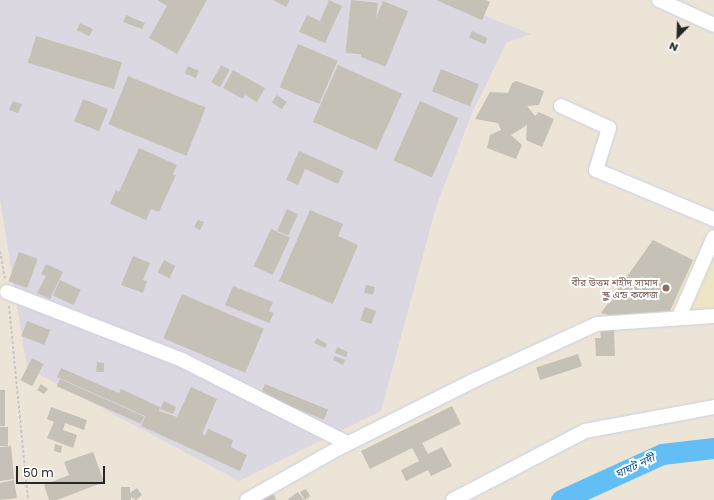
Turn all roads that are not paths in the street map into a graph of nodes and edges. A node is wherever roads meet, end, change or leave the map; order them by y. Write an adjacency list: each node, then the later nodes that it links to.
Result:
1 (659, 0): 2 (street)
2 (714, 25)
3 (561, 106): 4 (street)
4 (714, 219)
5 (714, 236): 8 (street)
6 (7, 292): 10 (street)
7 (714, 316): 8 (street)
8 (679, 317): 10 (street)
9 (714, 407): 12 (street)
10 (347, 443): 11 (street)
11 (247, 500)
12 (453, 500)

